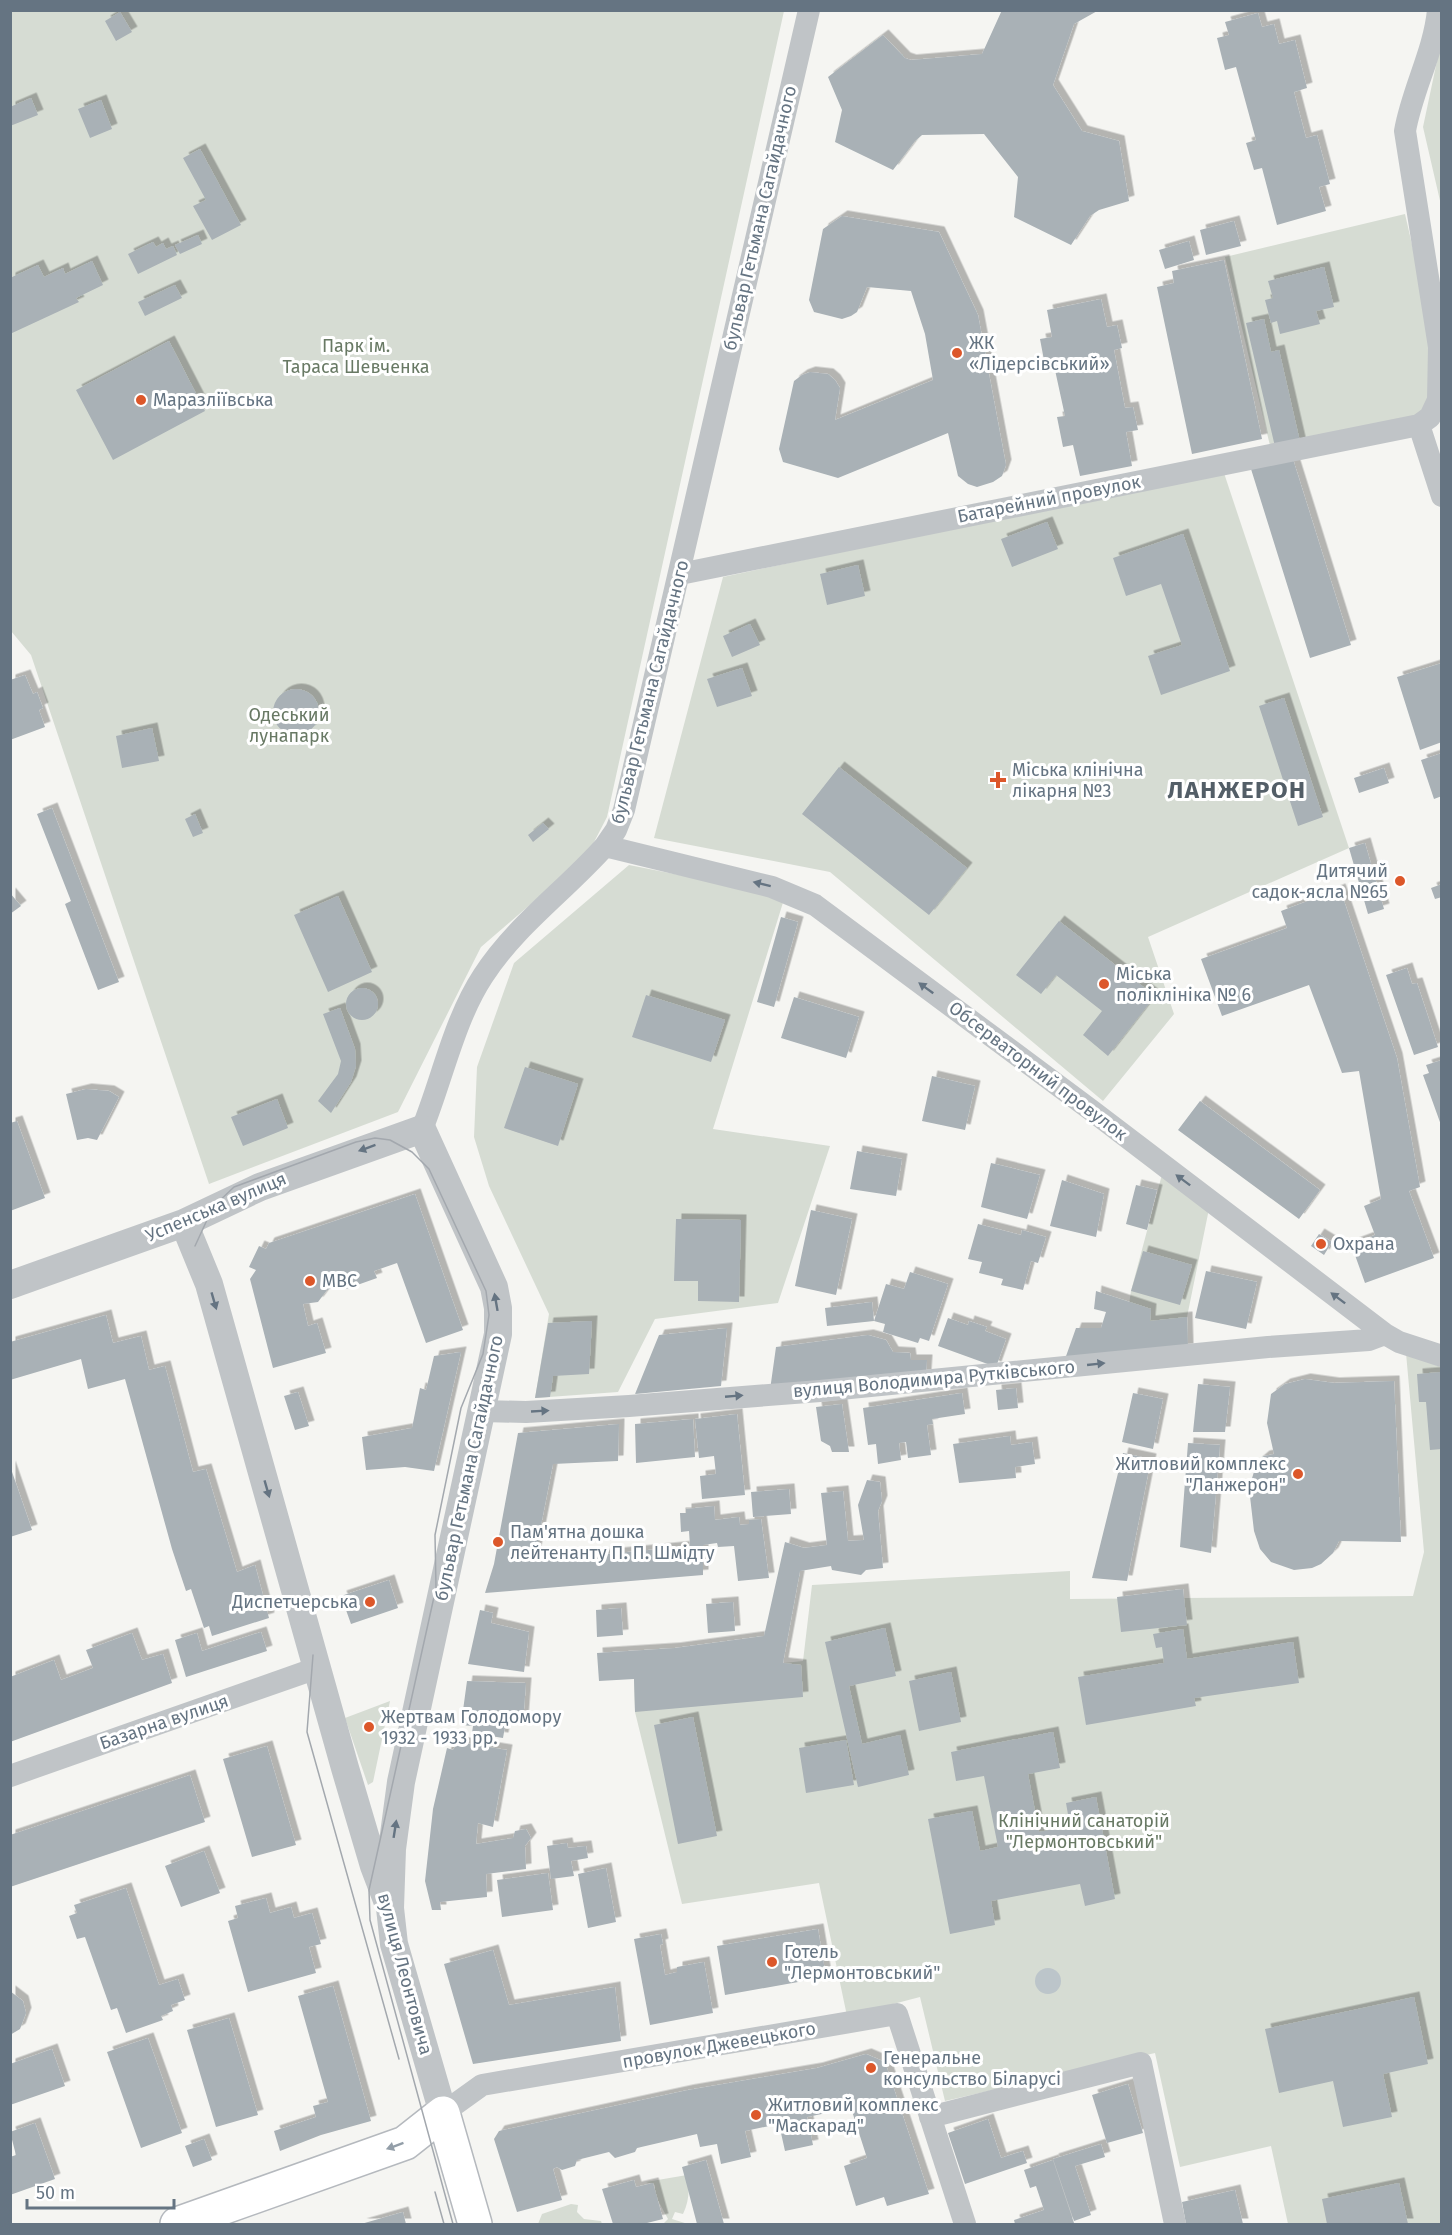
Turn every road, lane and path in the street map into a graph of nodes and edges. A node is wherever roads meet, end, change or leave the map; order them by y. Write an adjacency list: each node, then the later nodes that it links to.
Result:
1 (809, 10): 5 (street, бульвар Гетьмана Сагайдачного)
2 (1438, 10): 3 (street)
3 (1419, 425): 4 (street); 5 (street, Батарейний провулок)
4 (1442, 496)
5 (680, 574): 6 (street, бульвар Гетьмана Сагайдачного)
6 (605, 846): 7 (street, бульвар Гетьмана Сагайдачного); 10 (street, Обсерваторний провулок, one-way to 6)
7 (422, 1129): 8 (street, Успенська вулиця, one-way to 8); 12 (street, бульвар Гетьмана Сагайдачного, one-way to 7)
8 (190, 1234): 9 (street, Успенська вулиця); 13 (street, вулиця Леонтовича, one-way to 13)
9 (10, 1285)
10 (1385, 1334): 11 (street, Обсерваторний провулок); 12 (street, вулиця Володимира Рутківського, one-way to 10)
11 (1442, 1356)
12 (482, 1411): 15 (street, бульвар Гетьмана Сагайдачного)
13 (315, 1661): 14 (street, Базарна вулиця); 16 (street, вулиця Леонтовича)
14 (10, 1776)
15 (401, 1782): 16 (street); 17 (street, бульвар Гетьмана Сагайдачного, one-way to 15)
16 (353, 1792): 17 (street, вулиця Леонтовича)
17 (390, 1908): 18 (street, вулиця Леонтовича)
18 (443, 2113): 19 (street, провулок Джевецького); 20 (main road, one-way to 20); 21 (main road, вулиця Леонтовича)
19 (930, 2117): 22 (street, провулок Джевецького); 23 (street)
20 (177, 2224)
21 (475, 2224)
22 (965, 2224)
23 (1175, 2224)

